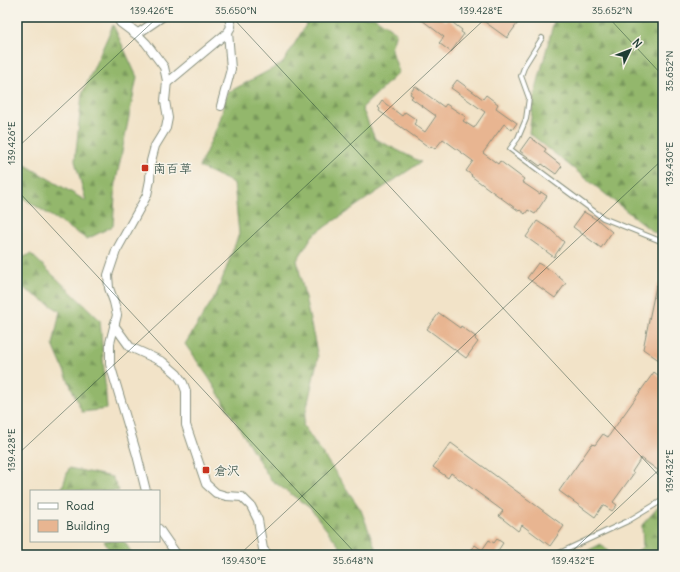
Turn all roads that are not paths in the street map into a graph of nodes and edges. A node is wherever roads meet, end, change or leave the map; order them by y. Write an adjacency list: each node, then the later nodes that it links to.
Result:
1 (118, 17): 5 (street)
2 (162, 17): 5 (street)
3 (229, 17): 4 (street)
4 (228, 32): 7 (street); 8 (street)
5 (137, 34): 7 (street)
6 (542, 38): 9 (lane)
7 (167, 83): 10 (street)
8 (221, 106)
9 (663, 242)
10 (114, 325): 11 (street); 15 (street)
11 (146, 490)
12 (663, 500): 16 (lane)
13 (160, 530): 14 (street)
14 (177, 555)
15 (268, 555)
16 (555, 555)

